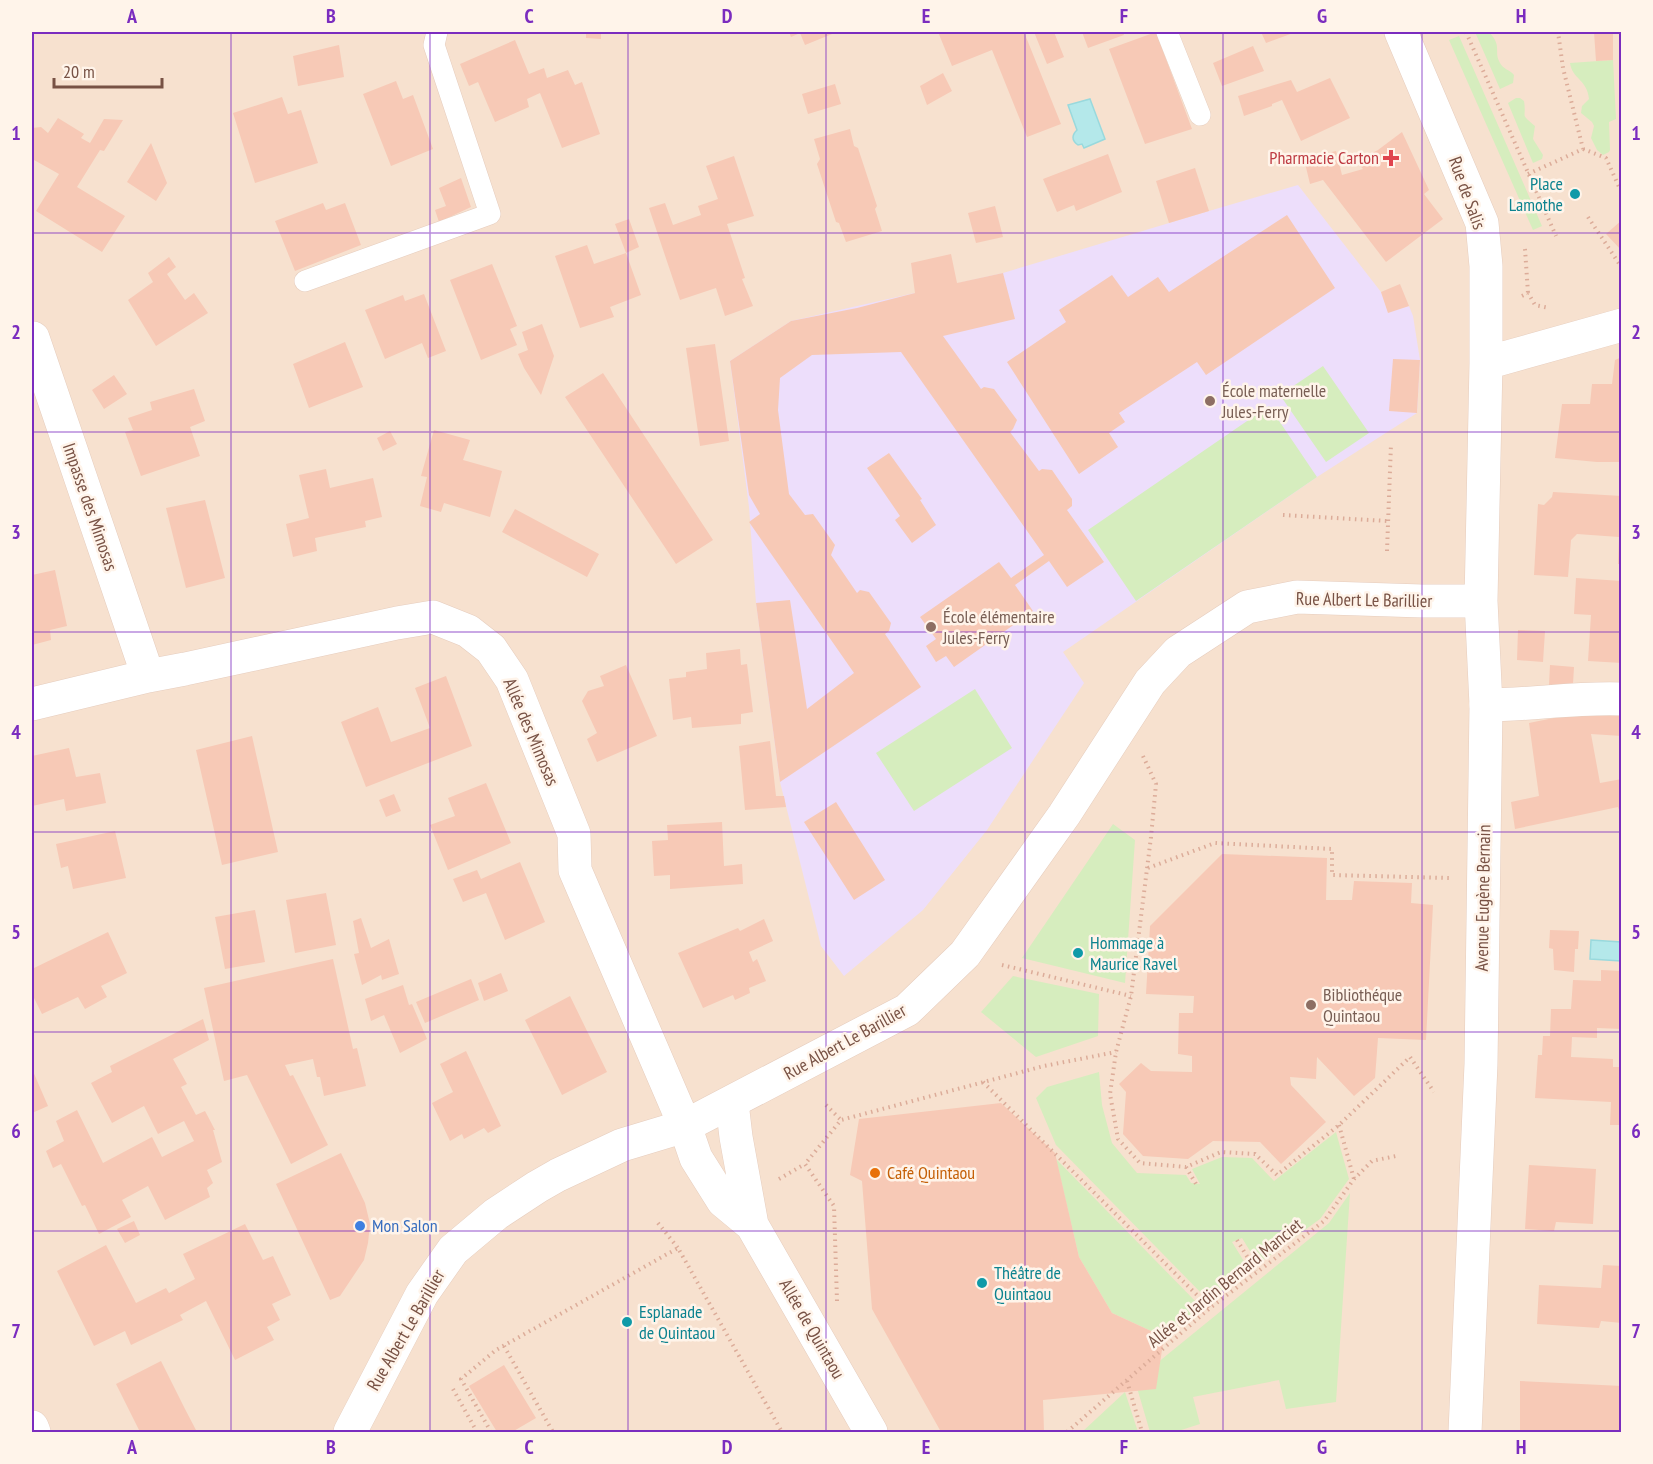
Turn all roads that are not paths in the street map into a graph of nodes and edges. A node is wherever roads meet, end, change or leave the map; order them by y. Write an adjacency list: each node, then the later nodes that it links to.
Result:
1 (437, 32): 5 (lane)
2 (1167, 32): 4 (lane)
3 (1401, 32): 8 (street, Rue de Salis)
4 (1200, 115)
5 (305, 281)
6 (1622, 325): 8 (street)
7 (33, 338): 10 (street, Impasse des Mimosas)
8 (1486, 363): 9 (street, Avenue Eugène Bernain)
9 (1481, 601): 13 (street, Avenue Eugène Bernain); 14 (street, Rue Albert Le Barillier)
10 (148, 676): 12 (street, Allée des Mimosas); 15 (street, Allée des Mimosas)
11 (1622, 699): 13 (street)
12 (32, 704)
13 (1486, 705): 21 (street, Avenue Eugène Bernain)
14 (732, 1103): 15 (street, Rue Albert Le Barillier); 16 (street, Allée de Quintaou)
15 (685, 1126): 16 (street, Allée de Quintaou); 19 (street, Rue Albert Le Barillier)
16 (752, 1225): 20 (street, Allée de Quintaou)
17 (32, 1427): 18 (street)
18 (34, 1432)
19 (350, 1432)
20 (871, 1432)
21 (1465, 1432)

